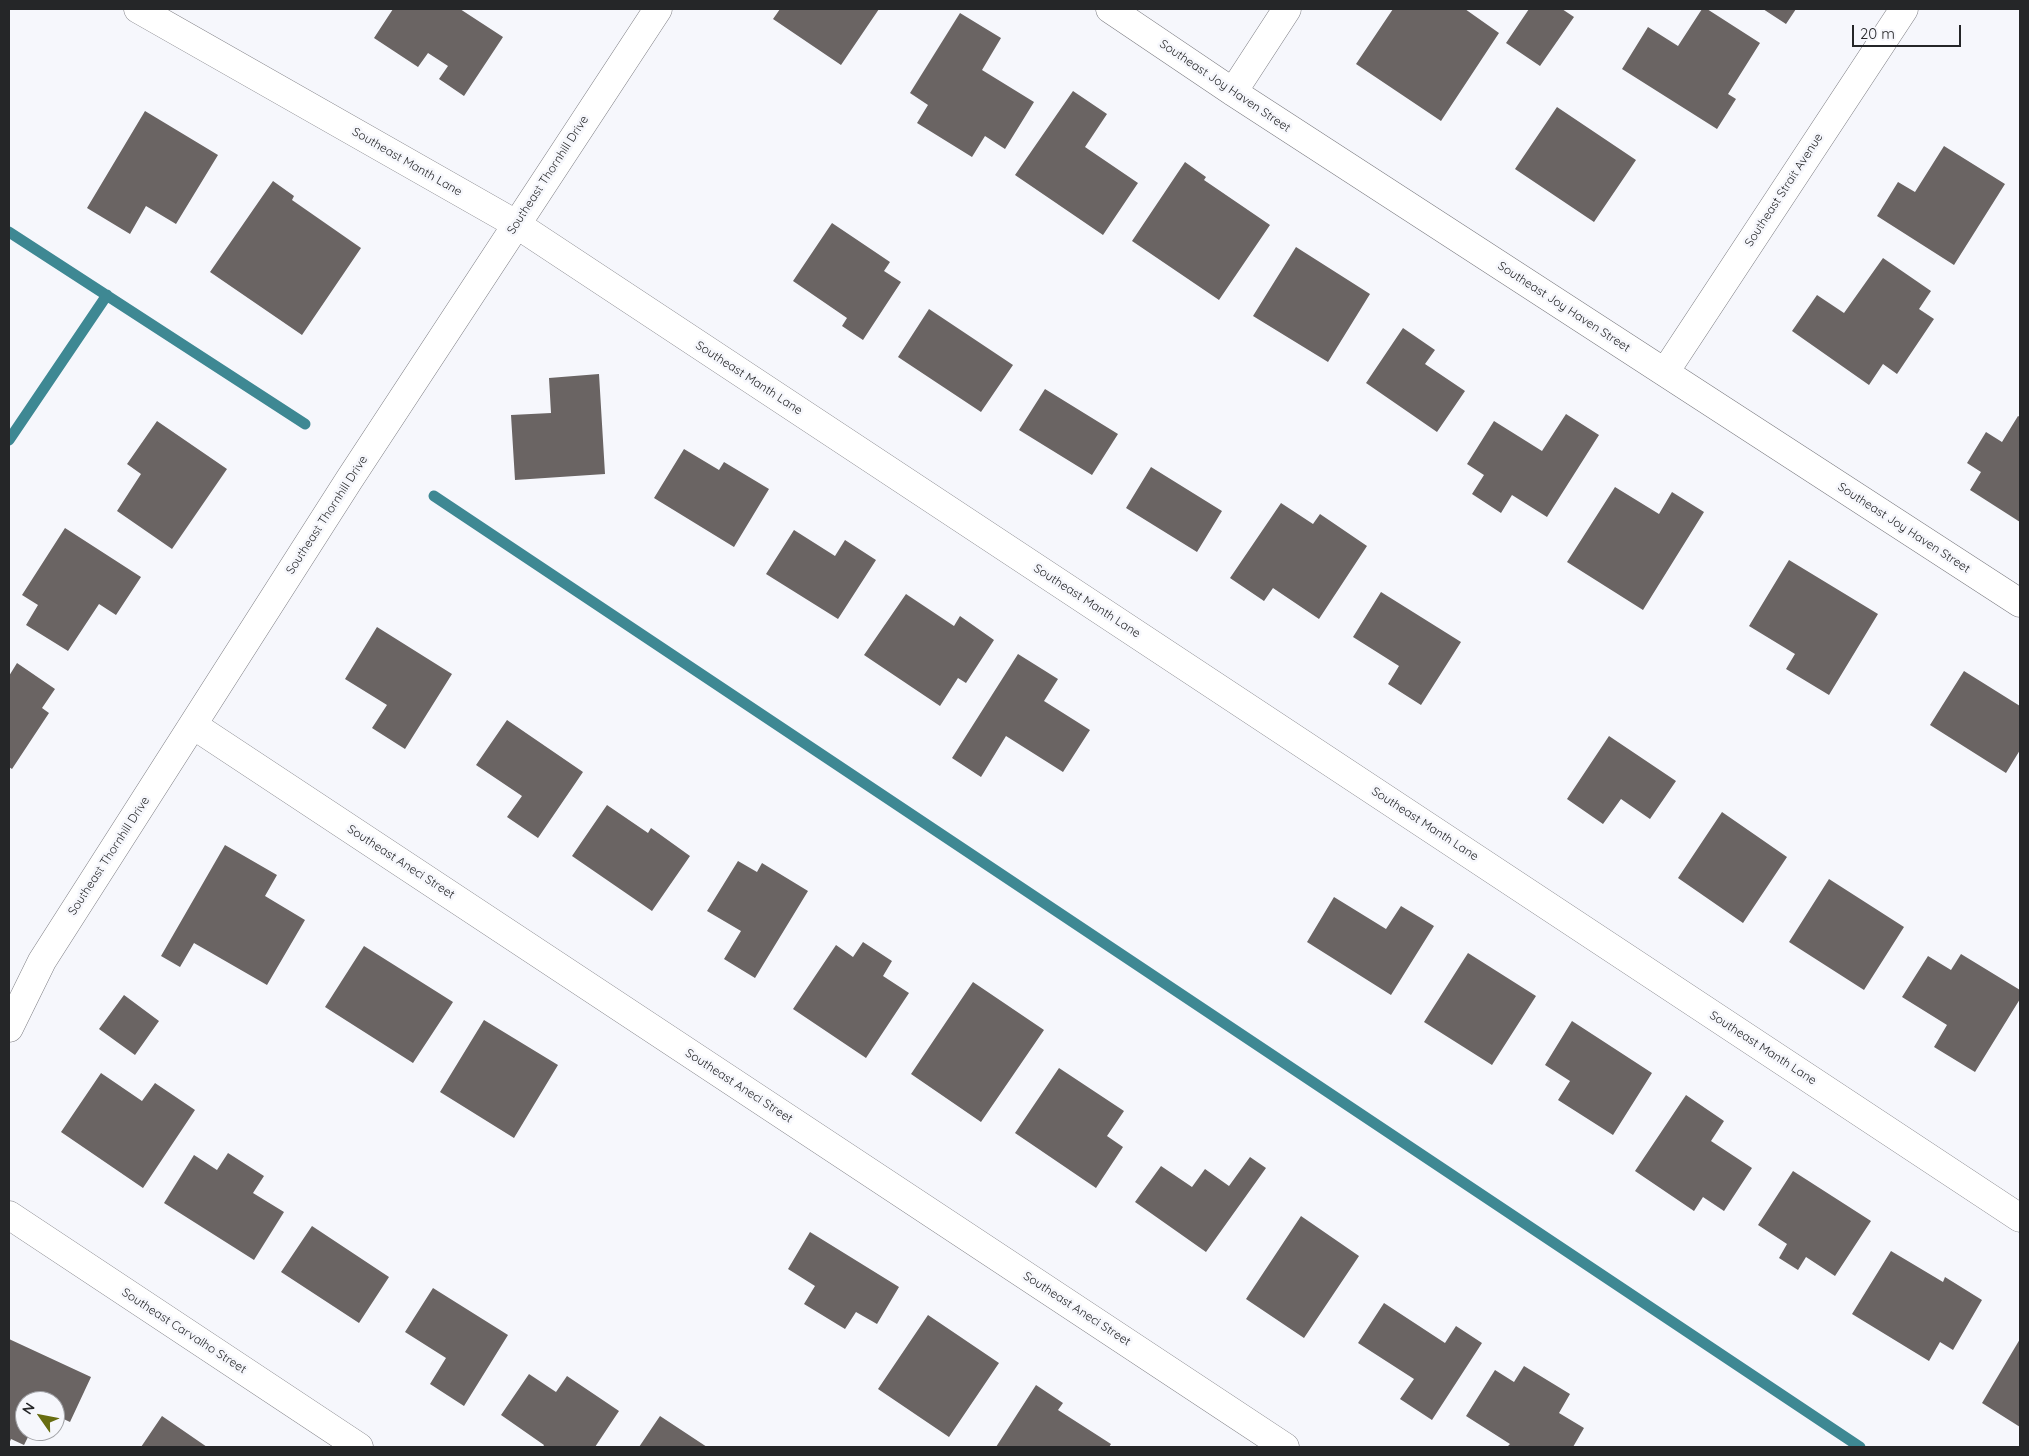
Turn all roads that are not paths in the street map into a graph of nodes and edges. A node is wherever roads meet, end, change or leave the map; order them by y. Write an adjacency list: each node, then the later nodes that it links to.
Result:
1 (138, 9): 7 (street, Southeast Manth Lane)
2 (658, 9): 7 (street, Southeast Thornhill Drive)
3 (1110, 9): 6 (street, Southeast Joy Haven Street)
4 (1287, 9): 6 (street)
5 (1904, 9): 8 (street, Southeast Strait Avenue)
6 (1233, 92): 8 (street, Southeast Joy Haven Street)
7 (516, 224): 10 (street, Southeast Thornhill Drive); 13 (street, Southeast Manth Lane)
8 (1665, 372): 9 (street, Southeast Joy Haven Street)
9 (2020, 603)
10 (193, 724): 11 (street, Southeast Thornhill Drive); 15 (street, Southeast Aneci Street)
11 (9, 1028)
12 (9, 1215): 14 (street, Southeast Carvalho Street)
13 (2020, 1218)
14 (359, 1447)
15 (1285, 1447)

